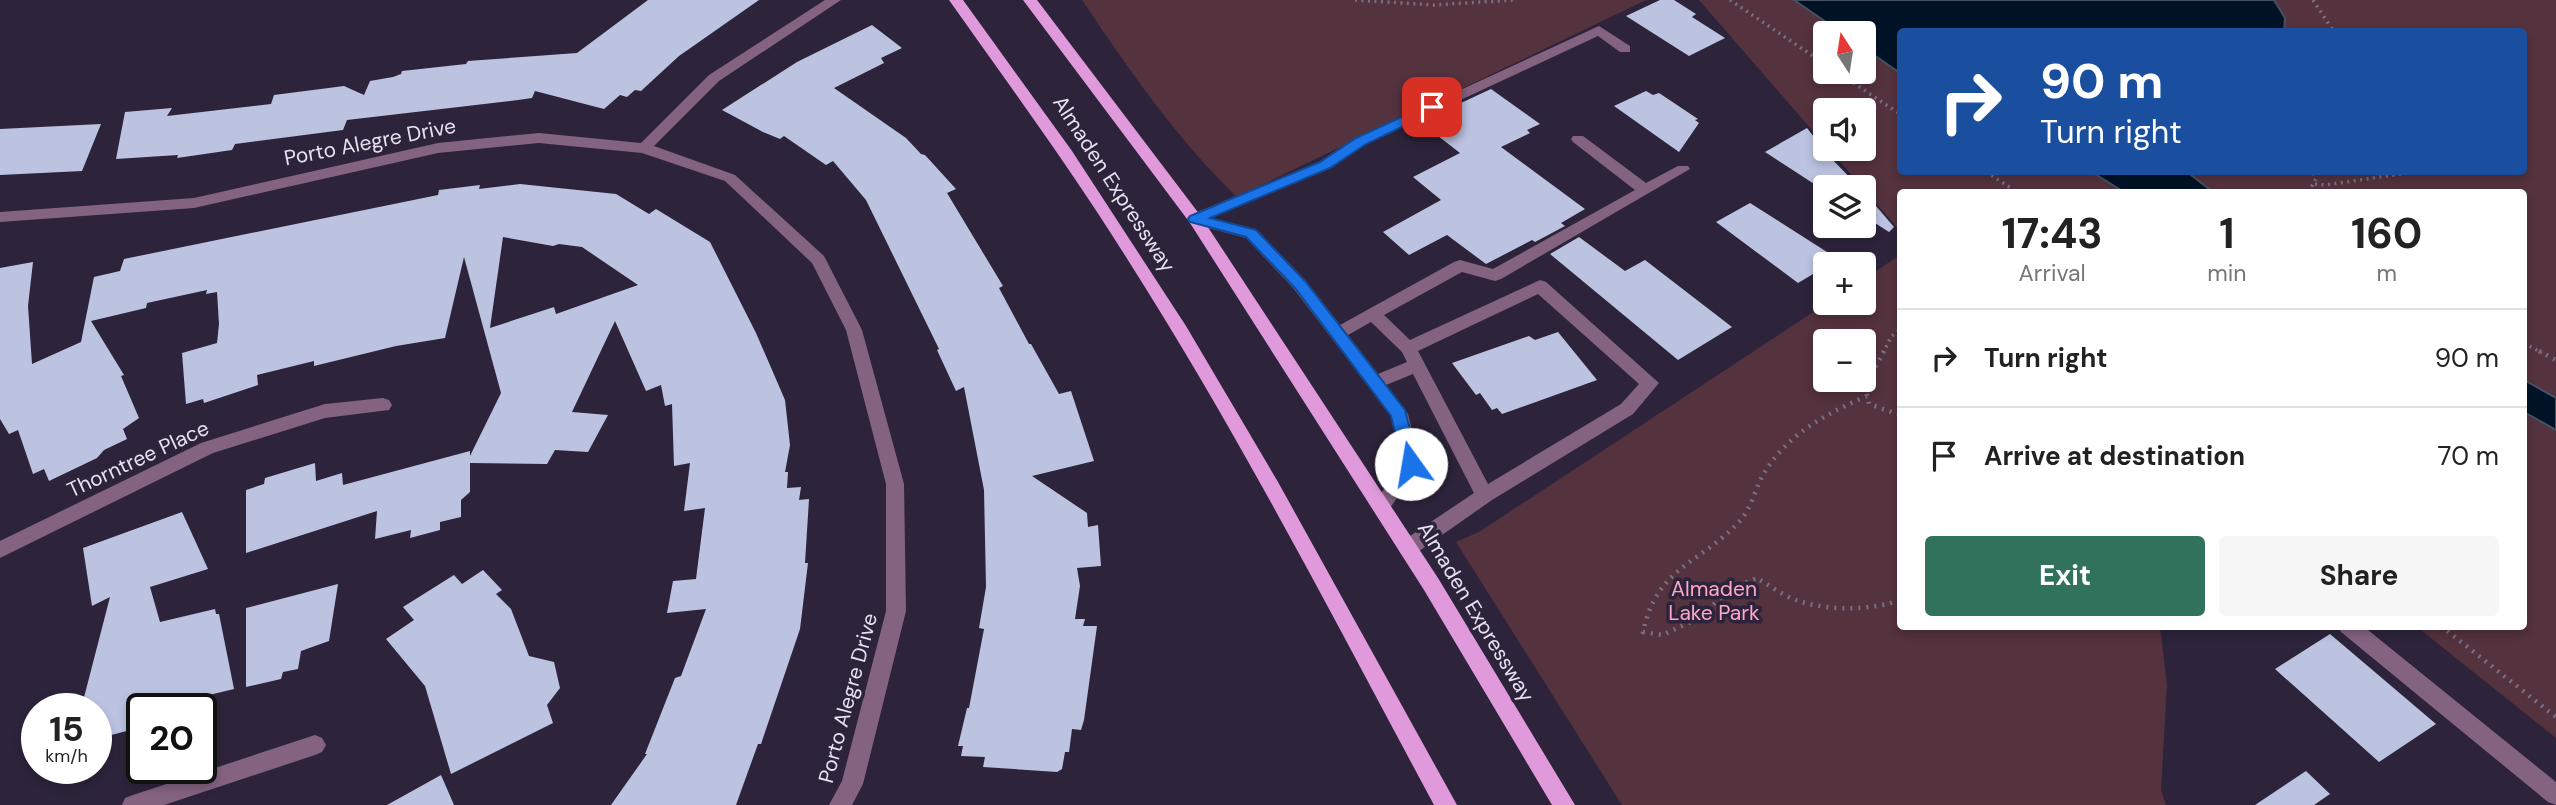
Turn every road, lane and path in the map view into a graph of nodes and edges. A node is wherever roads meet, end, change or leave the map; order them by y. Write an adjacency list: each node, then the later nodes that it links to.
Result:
1 (834, 0): 14 (street)
2 (956, 0): 47 (main road, Almaden Expressway)
3 (1030, 0): 24 (main road, Almaden Expressway)
4 (1355, 0): 5 (path)
5 (1514, 0)
6 (1730, 0): 10 (path)
7 (2313, 0): 8 (path)
8 (2331, 28)
9 (1625, 49): 24 (street)
10 (1813, 56)
11 (1855, 84): 12 (path)
12 (1897, 112)
13 (1578, 139): 22 (street)
14 (644, 148): 23 (street, Porto Alegre Drive); 46 (street, Porto Alegre Drive)
15 (1683, 169): 22 (street)
16 (1991, 175): 20 (path)
17 (2314, 175): 19 (path)
18 (2394, 175): 19 (path)
19 (2315, 184): 21 (path)
20 (2012, 189)
21 (2311, 189)
22 (1645, 190): 25 (street)
23 (0, 217)
24 (1195, 219): 27 (street); 36 (main road, Almaden Expressway)
25 (1373, 314): 27 (street); 29 (street)
26 (1897, 332): 32 (path)
27 (1337, 334): 31 (street)
28 (2527, 345): 30 (path)
29 (1413, 357): 31 (street); 35 (street); 35 (street)
30 (2556, 360)
31 (1374, 383): 36 (street)
32 (1867, 396): 34 (path); 39 (path)
33 (383, 405): 38 (street, Thorntree Place)
34 (1897, 414)
35 (1485, 495): 37 (street)
36 (1381, 506): 37 (main road, Almaden Expressway)
37 (1408, 548): 48 (main road, Almaden Expressway)
38 (0, 550)
39 (1897, 602)
40 (2352, 630): 44 (street)
41 (2446, 630): 42 (path)
42 (2556, 717)
43 (315, 745): 45 (street)
44 (2556, 795)
45 (133, 805)
46 (840, 805)
47 (1446, 805)
48 (1564, 805)

